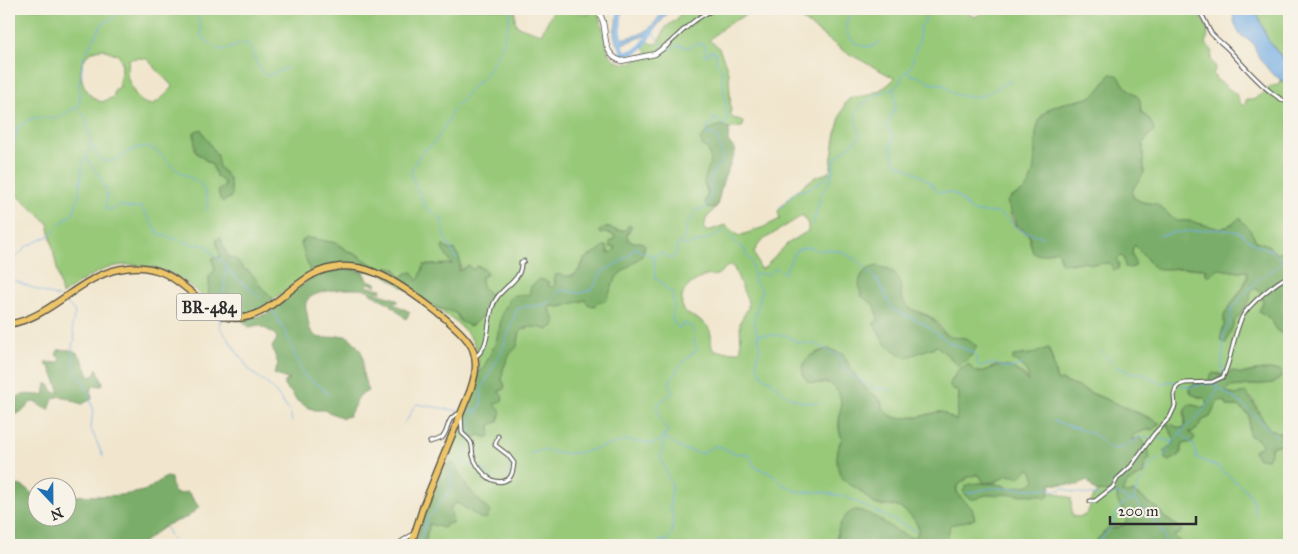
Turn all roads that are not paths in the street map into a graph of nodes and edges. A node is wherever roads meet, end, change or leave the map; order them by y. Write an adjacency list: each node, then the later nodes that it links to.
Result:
1 (596, 9): 4 (street)
2 (716, 9): 4 (street)
3 (1194, 9): 5 (street)
4 (665, 48)
5 (1289, 103)
6 (524, 261): 9 (street)
7 (1289, 276): 13 (street)
8 (9, 324): 9 (main road, BR-484)
9 (476, 357): 10 (main road)
10 (461, 413): 11 (street); 12 (street); 14 (main road)
11 (498, 436)
12 (430, 442)
13 (1090, 501)
14 (414, 533): 15 (street); 16 (main road)
15 (396, 545)
16 (410, 545)

